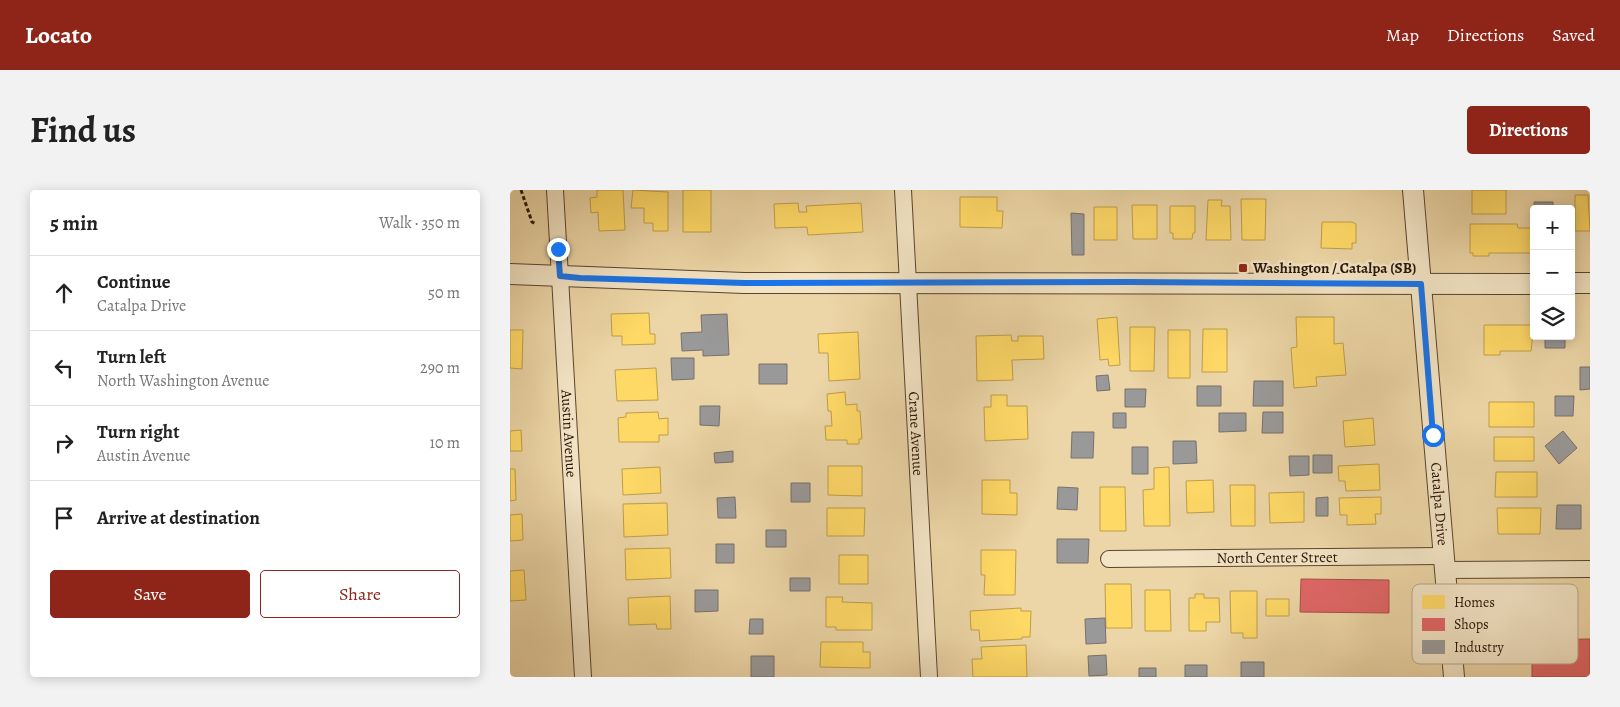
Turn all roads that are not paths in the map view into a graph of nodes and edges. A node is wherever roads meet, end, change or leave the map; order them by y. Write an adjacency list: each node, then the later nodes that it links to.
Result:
1 (555, 190): 5 (street, Austin Avenue)
2 (903, 190): 8 (street, Crane Avenue)
3 (1413, 190): 9 (street, Catalpa Drive)
4 (510, 274): 5 (street)
5 (560, 276): 8 (street); 15 (street, Austin Avenue)
6 (1575, 283): 7 (street)
7 (1590, 283)
8 (908, 284): 9 (street); 16 (street, Crane Avenue)
9 (1421, 284): 10 (street); 12 (street, Catalpa Drive)
10 (1530, 284)
11 (1109, 559): 12 (street, North Center Street)
12 (1444, 563): 13 (street, North Center Street); 14 (street, Catalpa Drive)
13 (1590, 569)
14 (1446, 584)
15 (583, 677)
16 (929, 677)

